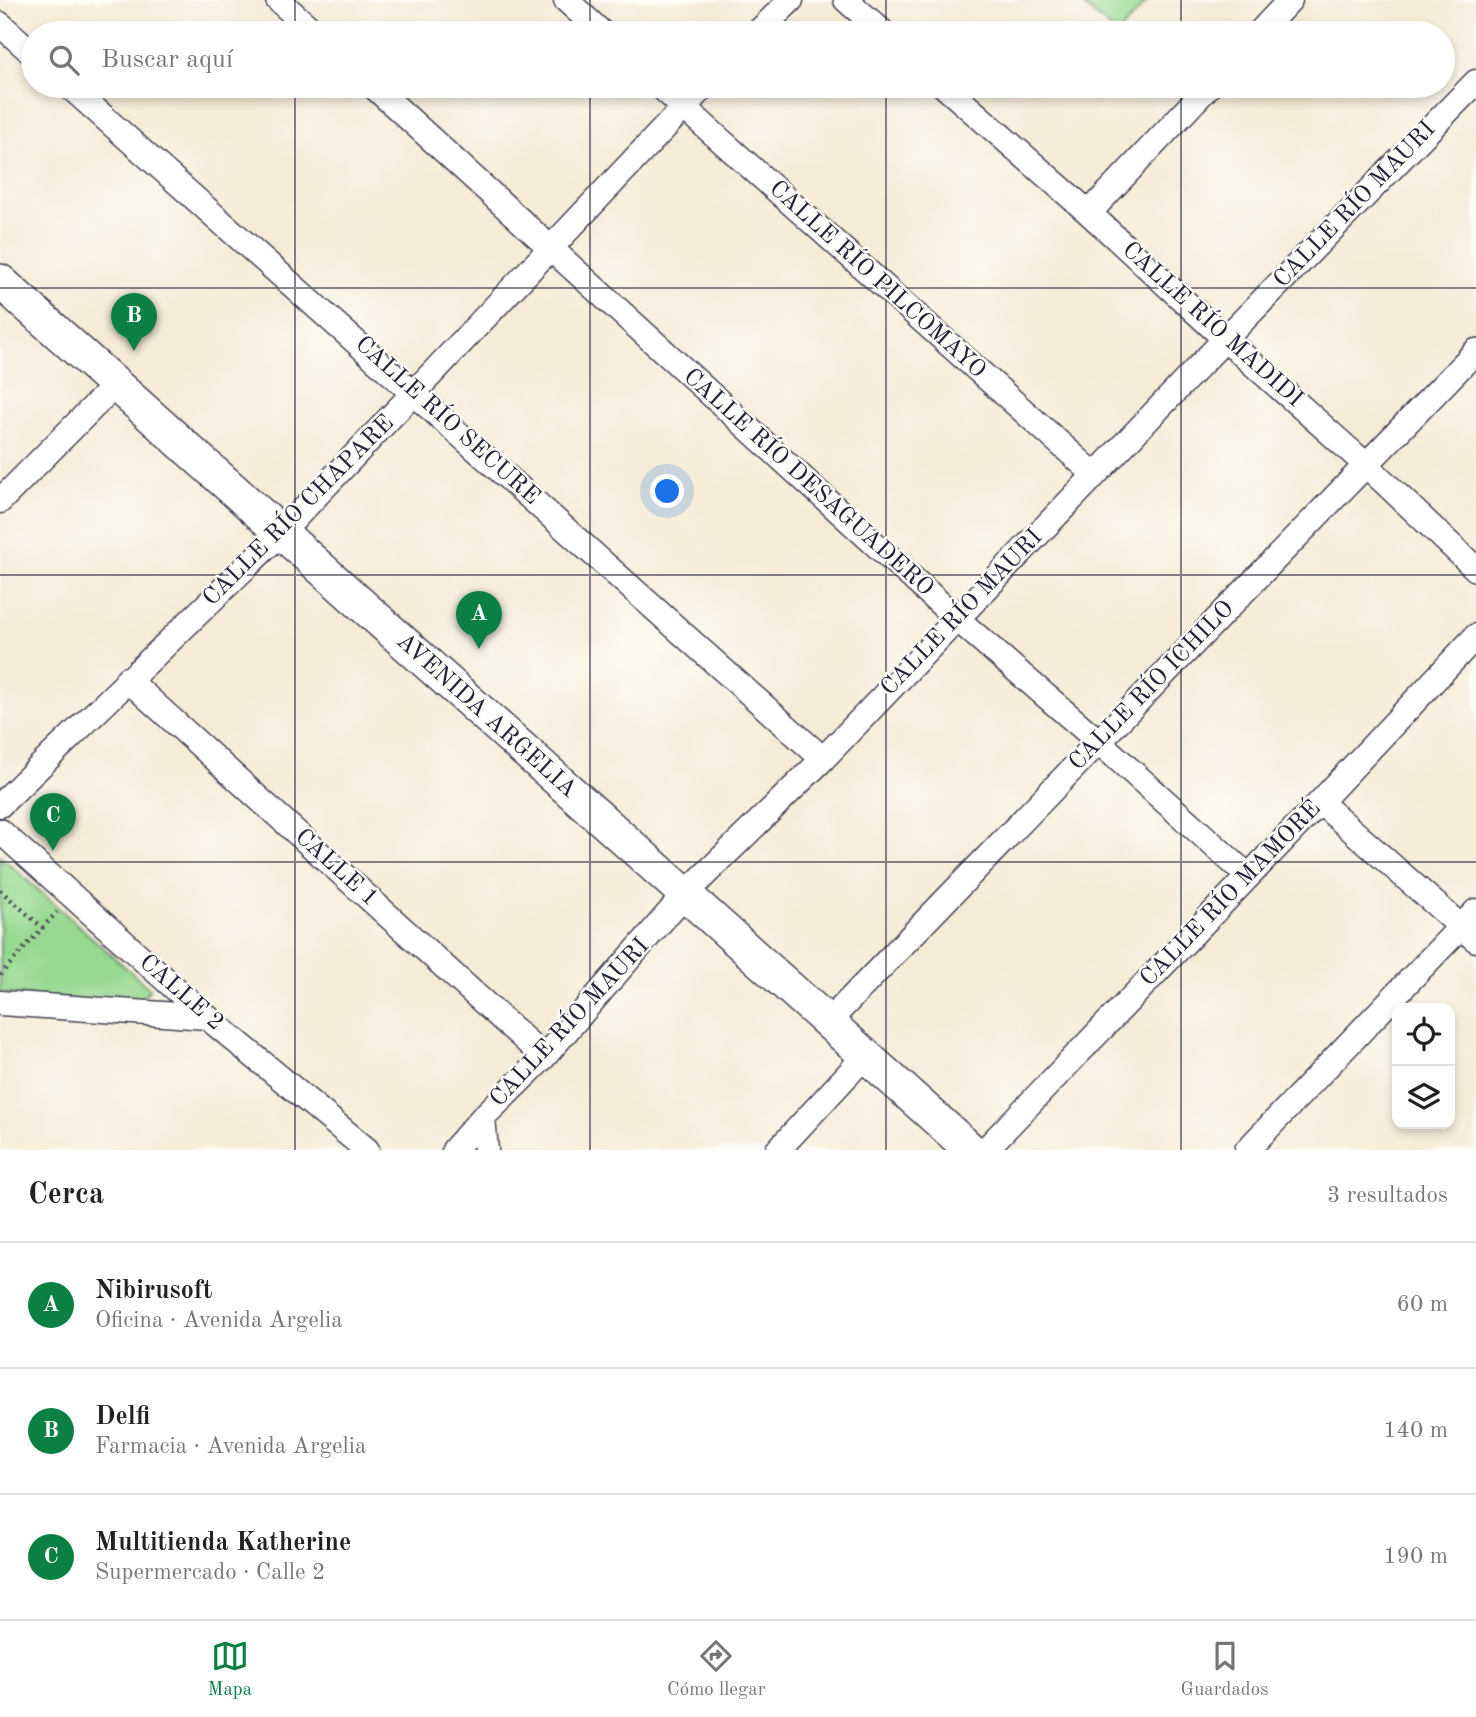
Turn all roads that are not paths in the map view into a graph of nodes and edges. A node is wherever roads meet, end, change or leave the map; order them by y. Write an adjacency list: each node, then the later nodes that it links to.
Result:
1 (278, 0): 6 (street)
2 (566, 0): 7 (street)
3 (791, 0): 8 (street)
4 (846, 0): 9 (street)
5 (1290, 0): 10 (street)
6 (302, 21)
7 (589, 21)
8 (769, 21)
9 (870, 21)
10 (1270, 21)
11 (0, 24): 12 (street)
12 (21, 43)
13 (1476, 82): 24 (street, CALLE RÍO MAURI)
14 (83, 98): 27 (street, CALLE RÍO SECURE)
15 (386, 98): 22 (street, CALLE RÍO DESAGUADERO)
16 (673, 98): 20 (street, CALLE RÍO PILCOMAYO)
17 (691, 98): 20 (street, CALLE RÍO CHAPARE)
18 (958, 98): 21 (street, CALLE RÍO MADIDI)
19 (1198, 98): 21 (street)
20 (682, 107): 22 (street, CALLE RÍO CHAPARE); 29 (street, CALLE RÍO PILCOMAYO)
21 (1089, 213): 24 (street, CALLE RÍO MADIDI)
22 (551, 248): 27 (street, CALLE RÍO CHAPARE); 33 (street, CALLE RÍO DESAGUADERO)
23 (0, 281): 26 (street, AVENIDA ARGELIA)
24 (1225, 339): 28 (street, CALLE RÍO MADIDI); 29 (street, CALLE RÍO MAURI)
25 (1476, 351): 28 (street, CALLE RÍO ICHILO)
26 (115, 386): 30 (street); 31 (street, AVENIDA ARGELIA)
27 (415, 393): 31 (street, CALLE RÍO CHAPARE); 37 (street, CALLE RÍO SECURE)
28 (1365, 464): 32 (street, CALLE RÍO MADIDI); 36 (street, CALLE RÍO ICHILO)
29 (1094, 474): 33 (street, CALLE RÍO MAURI)
30 (0, 501)
31 (281, 533): 35 (street, CALLE RÍO CHAPARE); 42 (street, AVENIDA ARGELIA)
32 (1476, 569)
33 (956, 618): 36 (street, CALLE RÍO DESAGUADERO); 37 (street, CALLE RÍO MAURI)
34 (1476, 636): 38 (street, CALLE RÍO MAMORÉ)
35 (127, 679): 39 (street, CALLE RÍO CHAPARE); 48 (street, CALLE 1)
36 (1099, 741): 41 (street, CALLE RÍO DESAGUADERO); 46 (street, CALLE RÍO ICHILO)
37 (823, 759): 42 (street, CALLE RÍO MAURI)
38 (1320, 802): 41 (street, CALLE RÍO MAMORÉ); 43 (street)
39 (0, 805)
40 (0, 831): 45 (street, CALLE 2)
41 (1248, 876): 55 (street, CALLE RÍO MAMORÉ)
42 (685, 894): 46 (street, AVENIDA ARGELIA); 48 (street, CALLE RÍO MAURI)
43 (1471, 926): 56 (street)
44 (0, 1003): 45 (street)
45 (207, 1017): 50 (street, CALLE 2)
46 (828, 1022): 47 (street, AVENIDA ARGELIA)
47 (865, 1056): 53 (street); 54 (street, AVENIDA ARGELIA)
48 (544, 1057): 49 (street, CALLE RÍO MAURI)
49 (483, 1117): 51 (street, CALLE RÍO MAURI); 52 (street)
50 (368, 1150)
51 (454, 1150)
52 (486, 1150)
53 (779, 1150)
54 (971, 1150)
55 (985, 1150)
56 (1247, 1150)

